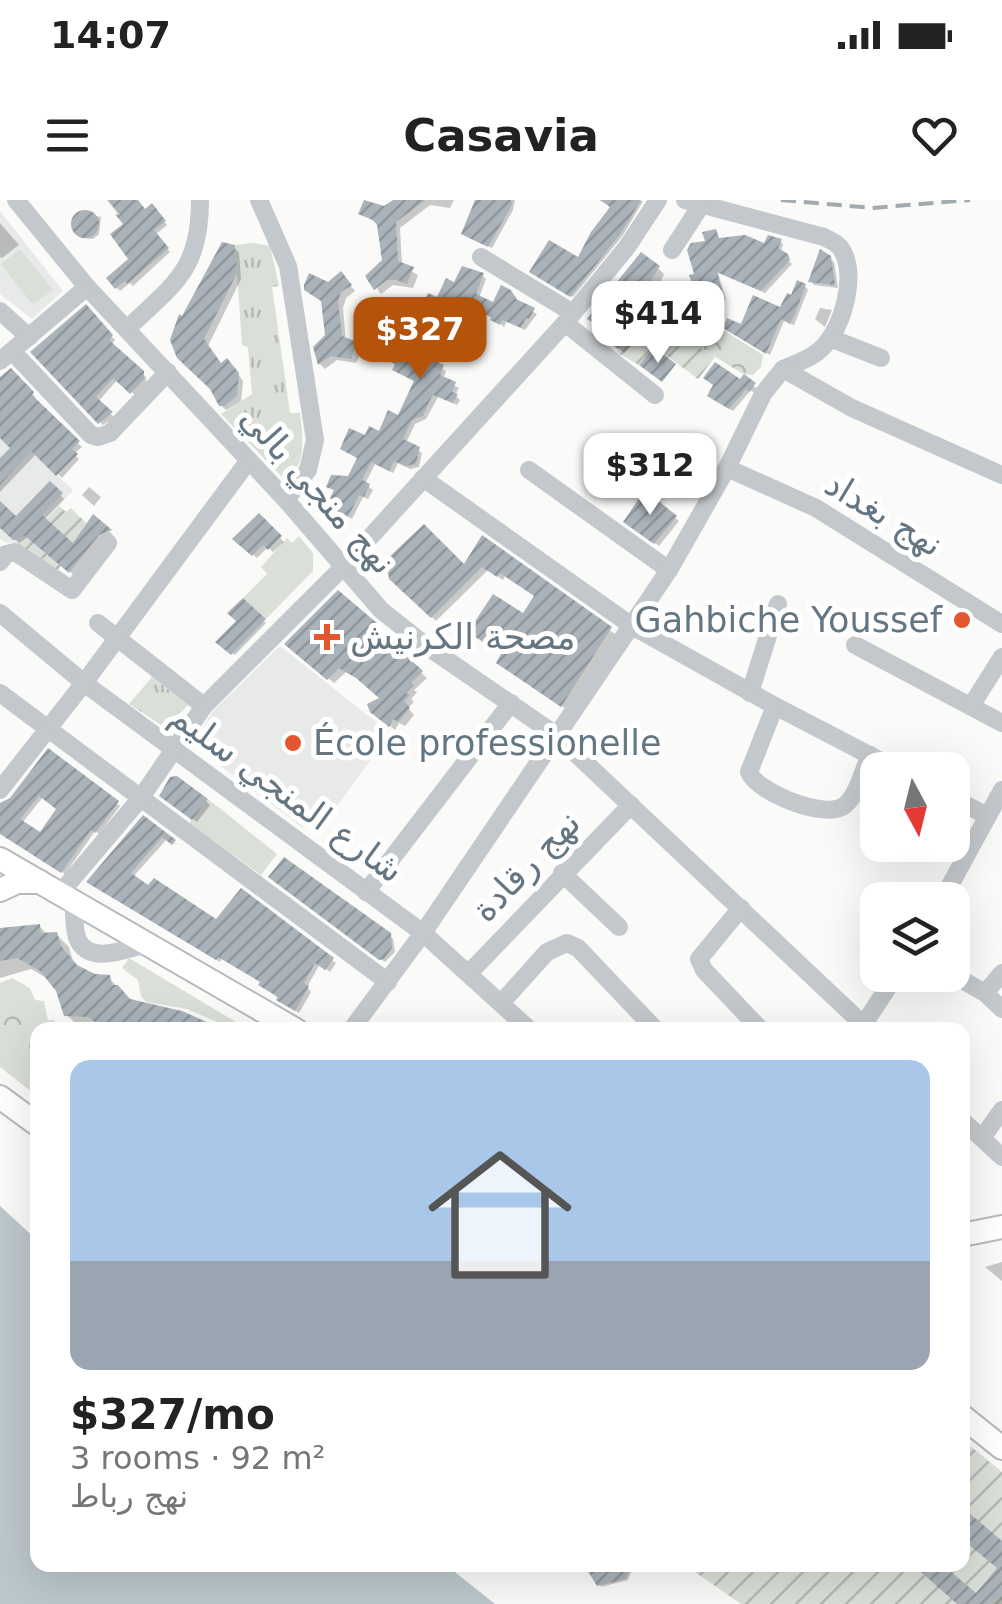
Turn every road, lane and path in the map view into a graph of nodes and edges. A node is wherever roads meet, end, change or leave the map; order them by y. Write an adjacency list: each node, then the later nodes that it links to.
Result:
1 (16, 200): 8 (street, نهج منجي بالي)
2 (200, 200): 11 (street)
3 (260, 200): 24 (street)
4 (658, 200): 10 (street)
5 (692, 203): 6 (street); 13 (street)
6 (672, 250)
7 (481, 257): 10 (street)
8 (87, 288): 11 (street, نهج منجي بالي); 12 (street)
9 (0, 311): 12 (street)
10 (569, 318): 18 (street); 23 (street)
11 (128, 328): 16 (street, نهج منجي بالي)
12 (29, 337): 14 (street)
13 (830, 338): 15 (street); 17 (street)
14 (6, 356): 16 (street)
15 (881, 358)
16 (168, 372): 19 (street, نهج منجي بالي)
17 (778, 374): 20 (street); 22 (street)
18 (655, 394)
19 (249, 460): 24 (street, نهج منجي بالي); 34 (street)
20 (727, 468): 28 (street); 32 (street, نهج بغداد)
21 (529, 470): 28 (street)
22 (1002, 475)
23 (423, 478): 27 (street); 33 (street)
24 (286, 500): 27 (street, نهج منجي بالي)
25 (108, 543): 26 (street)
26 (0, 562)
27 (343, 566): 40 (street, نهج منجي بالي); 41 (street)
28 (669, 570): 33 (street)
29 (778, 604): 38 (street)
30 (0, 613): 37 (street, شارع المنجي سليم)
31 (98, 623): 34 (street)
32 (1002, 624)
33 (632, 626): 38 (street); 46 (street)
34 (116, 638): 37 (street); 41 (street)
35 (855, 645): 43 (street)
36 (1002, 657): 43 (street)
37 (84, 683): 45 (street); 47 (street, شارع المنجي سليم)
38 (750, 692): 42 (street)
39 (0, 693): 45 (street)
40 (511, 703): 46 (street, نهج منجي بالي); 62 (street)
41 (204, 706): 47 (street)
42 (775, 706): 48 (street); 50 (street)
43 (971, 706): 44 (street)
44 (1002, 722)
45 (47, 730): 49 (street); 53 (street)
46 (556, 735): 54 (street, نهج منجي بالي); 65 (street)
47 (174, 750): 53 (street); 62 (street, شارع المنجي سليم)
48 (862, 752)
49 (7, 768): 51 (street)
50 (860, 778)
51 (0, 790)
52 (1002, 790): 56 (street)
53 (140, 800): 61 (street); 69 (street)
54 (631, 804): 58 (street, نهج رقادة); 63 (street, نهج منجي بالي)
55 (970, 807): 56 (street)
56 (988, 816): 59 (street)
57 (0, 858): 61 (main road)
58 (562, 872): 64 (street); 67 (street, نهج رقادة)
59 (952, 882)
60 (0, 890): 61 (main road)
61 (59, 891): 66 (main road); 66 (street)
62 (366, 892): 65 (street, شارع المنجي سليم)
63 (741, 908): 79 (street); 80 (street, نهج منجي بالي)
64 (619, 928)
65 (423, 933): 67 (street, شارع المنجي سليم); 69 (street)
66 (146, 944): 75 (main road)
67 (470, 973): 73 (street, شارع المنجي سليم)
68 (1002, 973): 72 (street)
69 (388, 982): 76 (street)
70 (970, 984): 72 (street)
71 (886, 992): 81 (street)
72 (986, 993): 74 (street)
73 (502, 1002): 77 (street, شارع المنجي سليم); 78 (street)
74 (1002, 1008)
75 (282, 1022)
76 (356, 1022)
77 (522, 1022)
78 (648, 1022)
79 (753, 1022)
80 (858, 1022)
81 (868, 1022)
82 (0, 1097): 84 (main road)
83 (1002, 1110): 86 (street)
84 (30, 1120)
85 (970, 1127): 86 (street)
86 (982, 1138): 87 (street)
87 (1002, 1158)
88 (1002, 1227): 89 (main road)
89 (970, 1234)
90 (970, 1422): 91 (main road)
91 (1002, 1448)

